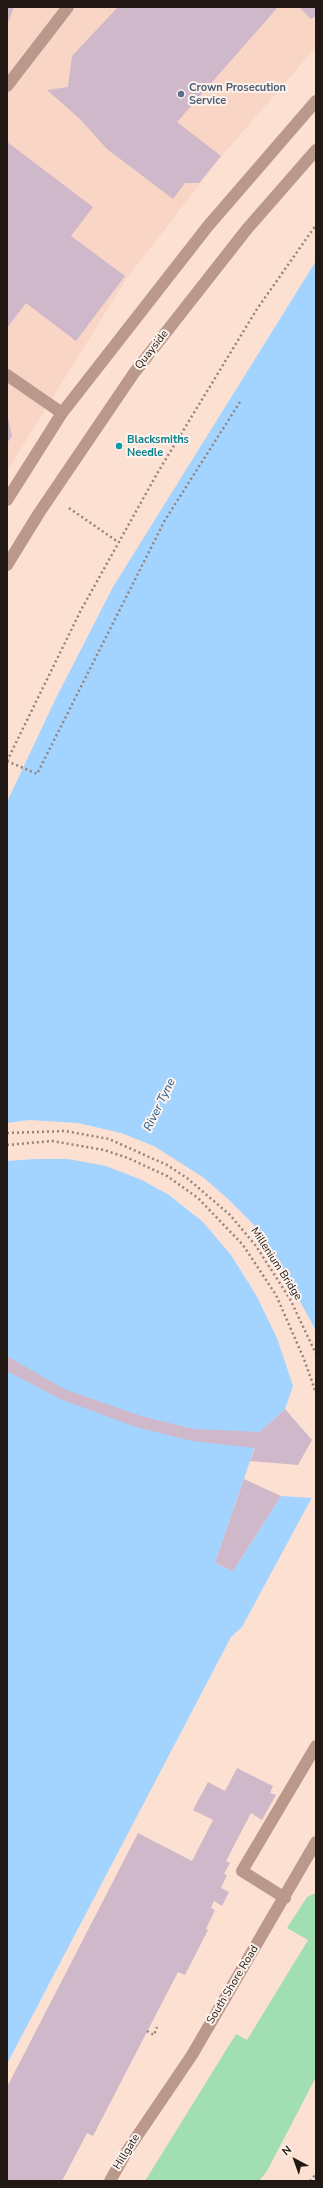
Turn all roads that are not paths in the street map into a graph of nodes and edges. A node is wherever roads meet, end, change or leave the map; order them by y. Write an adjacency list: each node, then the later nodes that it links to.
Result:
1 (68, 7): 2 (street)
2 (7, 86)
3 (316, 102): 6 (street)
4 (316, 150): 8 (street, Quayside)
5 (7, 375): 6 (street)
6 (62, 413): 7 (street)
7 (7, 500)
8 (7, 565)
9 (316, 1746): 11 (street)
10 (316, 1842): 11 (street, South Shore Road)
11 (285, 1898): 12 (street, South Shore Road)
12 (146, 2124): 13 (street, Hillgate)
13 (110, 2181)

